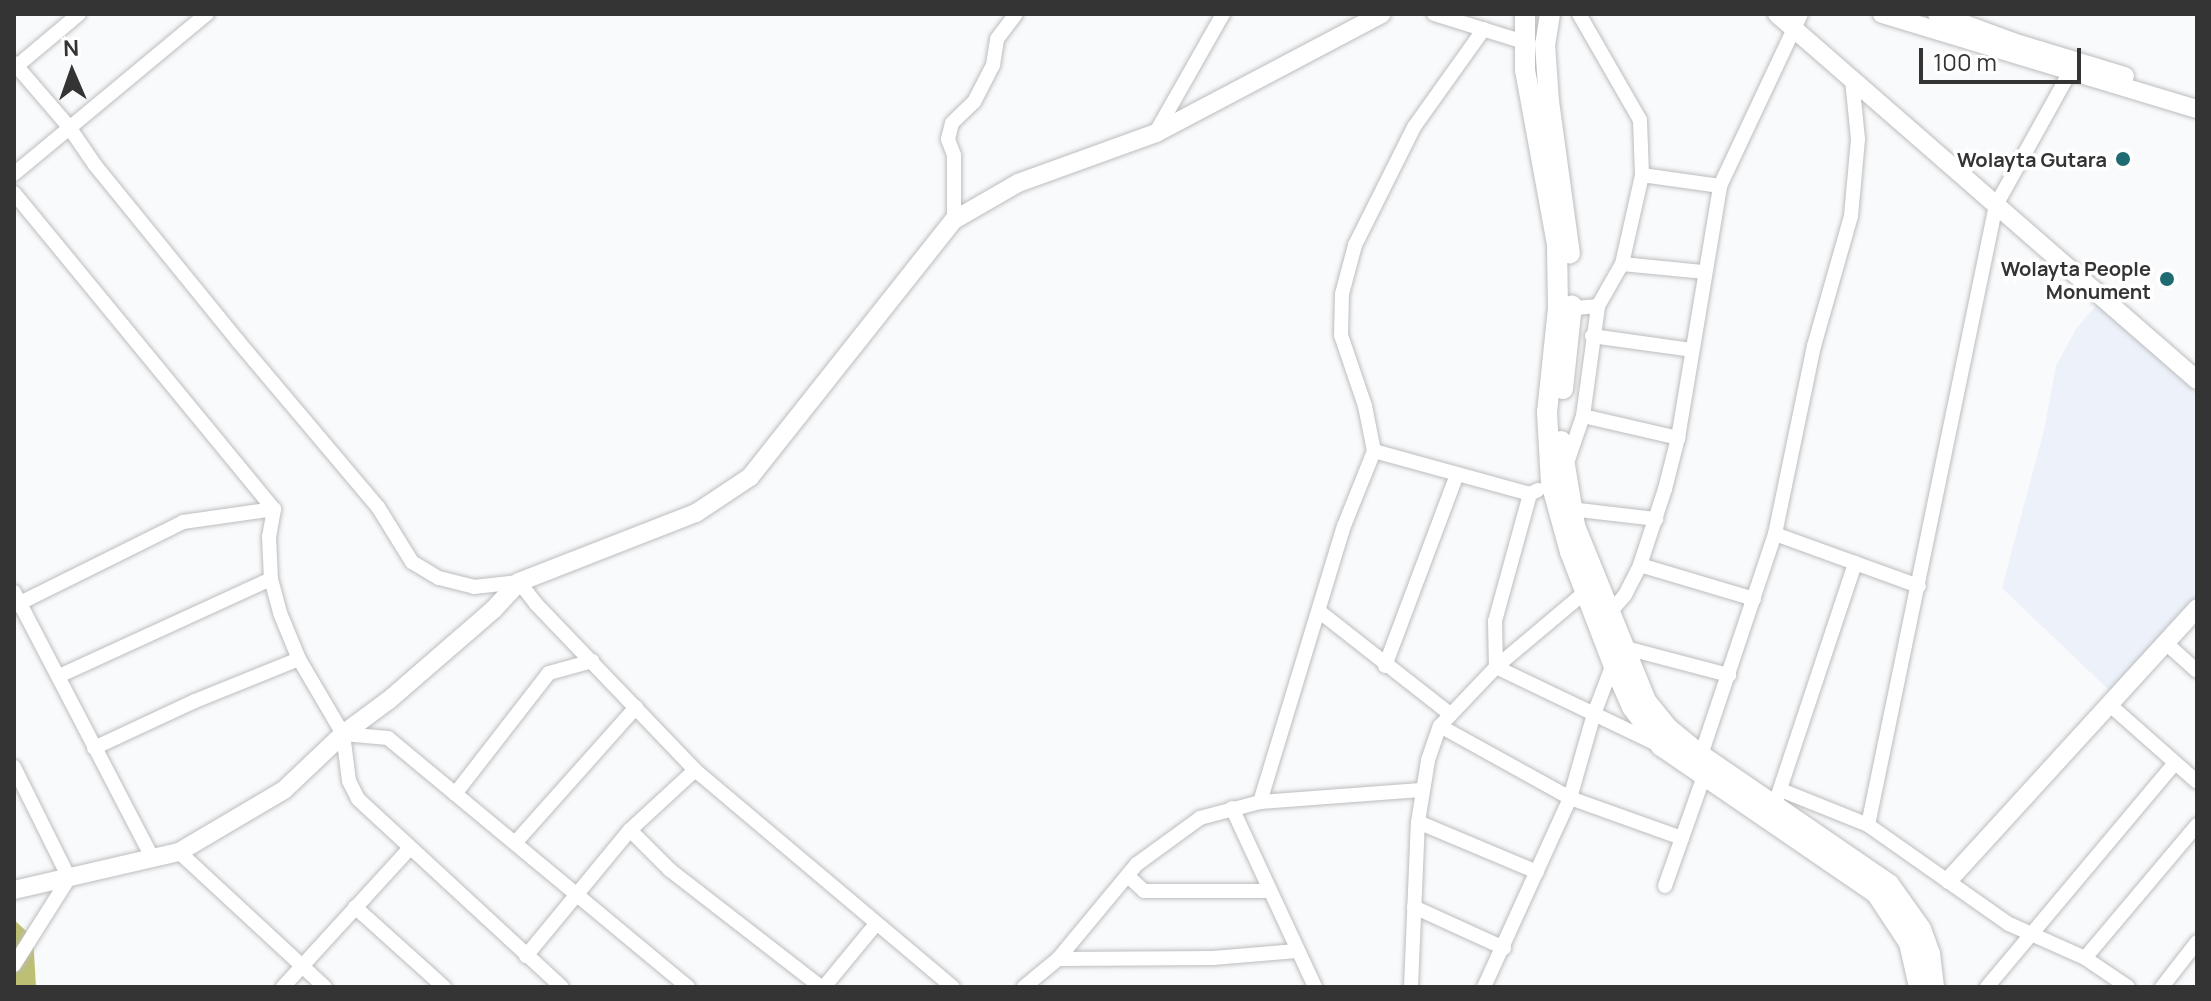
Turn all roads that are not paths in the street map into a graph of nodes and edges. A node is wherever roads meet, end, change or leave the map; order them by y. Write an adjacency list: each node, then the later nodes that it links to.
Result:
1 (79, 14): 16 (street)
2 (207, 14): 21 (street)
3 (1016, 14): 28 (street)
4 (1223, 14): 22 (street)
5 (1382, 14): 22 (main road)
6 (1434, 14): 14 (street)
7 (1525, 14): 15 (highway)
8 (1550, 14): 32 (highway)
9 (1579, 14): 24 (street)
10 (1777, 14): 13 (main road)
11 (1882, 14): 17 (main road)
12 (1937, 14): 17 (main road)
13 (1797, 21): 18 (main road); 25 (street)
14 (1484, 29): 15 (street); 38 (street)
15 (1524, 42): 32 (highway)
16 (15, 64): 21 (street)
17 (2074, 67): 19 (main road); 20 (main road); 27 (street)
18 (1852, 80): 27 (main road); 45 (street)
19 (2197, 97)
20 (2197, 109)
21 (69, 127): 23 (street); 49 (street)
22 (1156, 133): 28 (main road)
23 (14, 174)
24 (1642, 175): 25 (street); 29 (street)
25 (1720, 186): 30 (street)
26 (14, 193): 42 (street)
27 (1996, 205): 35 (main road); 50 (street)
28 (954, 220): 49 (main road)
29 (1622, 264): 30 (street); 31 (street)
30 (1703, 272): 34 (street)
31 (1598, 306): 32 (street); 33 (street)
32 (1565, 309): 40 (highway)
33 (1592, 336): 34 (street); 36 (street)
34 (1691, 350): 37 (street)
35 (2197, 380)
36 (1583, 416): 37 (street); 40 (street)
37 (1678, 438): 44 (street)
38 (1374, 451): 39 (street); 55 (street)
39 (1457, 474): 41 (street); 61 (street)
40 (1558, 478): 41 (street); 43 (highway); 51 (highway)
41 (1530, 494): 62 (street)
42 (274, 509): 48 (street); 53 (street)
43 (1571, 509): 44 (street); 56 (highway)
44 (1656, 519): 47 (street)
45 (1775, 534): 46 (street); 52 (street)
46 (1855, 563): 50 (street); 82 (street)
47 (1640, 565): 52 (street); 56 (street)
48 (271, 579): 59 (street); 65 (street)
49 (519, 582): 60 (street); 71 (main road)
50 (1919, 586): 86 (street)
51 (1585, 592): 56 (highway); 62 (street)
52 (1754, 599): 64 (street)
53 (16, 601): 65 (street)
54 (2197, 608): 57 (main road)
55 (1320, 612): 61 (street); 83 (street)
56 (1604, 619): 58 (highway)
57 (2167, 644): 63 (street); 66 (main road)
58 (1617, 656): 64 (street); 69 (street); 72 (highway); 76 (highway)
59 (299, 659): 71 (street); 73 (street)
60 (592, 661): 67 (street); 80 (street)
61 (1385, 666): 68 (street)
62 (1496, 667): 68 (street); 69 (street)
63 (2197, 671)
64 (1729, 675): 76 (street)
65 (59, 676): 73 (street)
66 (2110, 705): 74 (street); 97 (main road)
67 (636, 707): 77 (street); 90 (street)
68 (1449, 713): 70 (street)
69 (1594, 714): 72 (street); 81 (street)
70 (1440, 726): 79 (street); 81 (street)
71 (343, 734): 80 (street); 91 (street); 92 (main road)
72 (1661, 746): 76 (highway)
73 (94, 748): 93 (street)
74 (2174, 764): 78 (street); 105 (street)
75 (14, 767): 96 (street)
76 (1700, 767): 82 (highway); 89 (street); 125 (highway)
77 (695, 770): 88 (street); 104 (street)
78 (2197, 782)
79 (1421, 790): 83 (street); 85 (street)
80 (455, 794): 90 (street)
81 (1570, 798): 89 (street); 94 (street)
82 (1777, 798): 86 (street); 126 (highway)
83 (1260, 802): 84 (street)
84 (1232, 808): 95 (street); 100 (street)
85 (1418, 822): 94 (street); 103 (street)
86 (1868, 825): 97 (street)
87 (2197, 825): 110 (street)
88 (630, 830): 101 (street); 119 (street)
89 (1682, 838): 98 (street)
90 (515, 843): 101 (street)
91 (410, 848): 102 (street); 109 (street)
92 (179, 852): 93 (main road); 113 (street)
93 (152, 857): 96 (main road)
94 (1537, 872): 107 (street)
95 (1128, 876): 100 (street); 111 (street)
96 (69, 878): 99 (main road); 112 (street)
97 (1949, 880): 105 (street)
98 (1665, 886)
99 (14, 890)
100 (1268, 891): 108 (street)
101 (578, 895): 109 (street); 118 (street)
102 (355, 907): 113 (street); 116 (street)
103 (1414, 907): 107 (street); 123 (street)
104 (876, 924): 119 (street); 120 (street)
105 (2030, 932): 110 (street); 127 (street)
106 (2197, 942): 129 (street)
107 (1504, 948): 124 (street)
108 (1297, 951): 111 (street); 122 (street)
109 (526, 956): 117 (street)
110 (2085, 958): 128 (street)
111 (1058, 959): 121 (street)
112 (14, 965)
113 (303, 967): 114 (street); 115 (street)
114 (283, 987)
115 (325, 987)
116 (444, 987)
117 (562, 987)
118 (688, 987)
119 (822, 987)
120 (953, 987)
121 (1024, 987)
122 (1315, 987)
123 (1411, 987)
124 (1484, 987)
125 (1919, 987)
126 (1934, 987)
127 (1987, 987)
128 (2128, 987)
129 (2162, 987)

